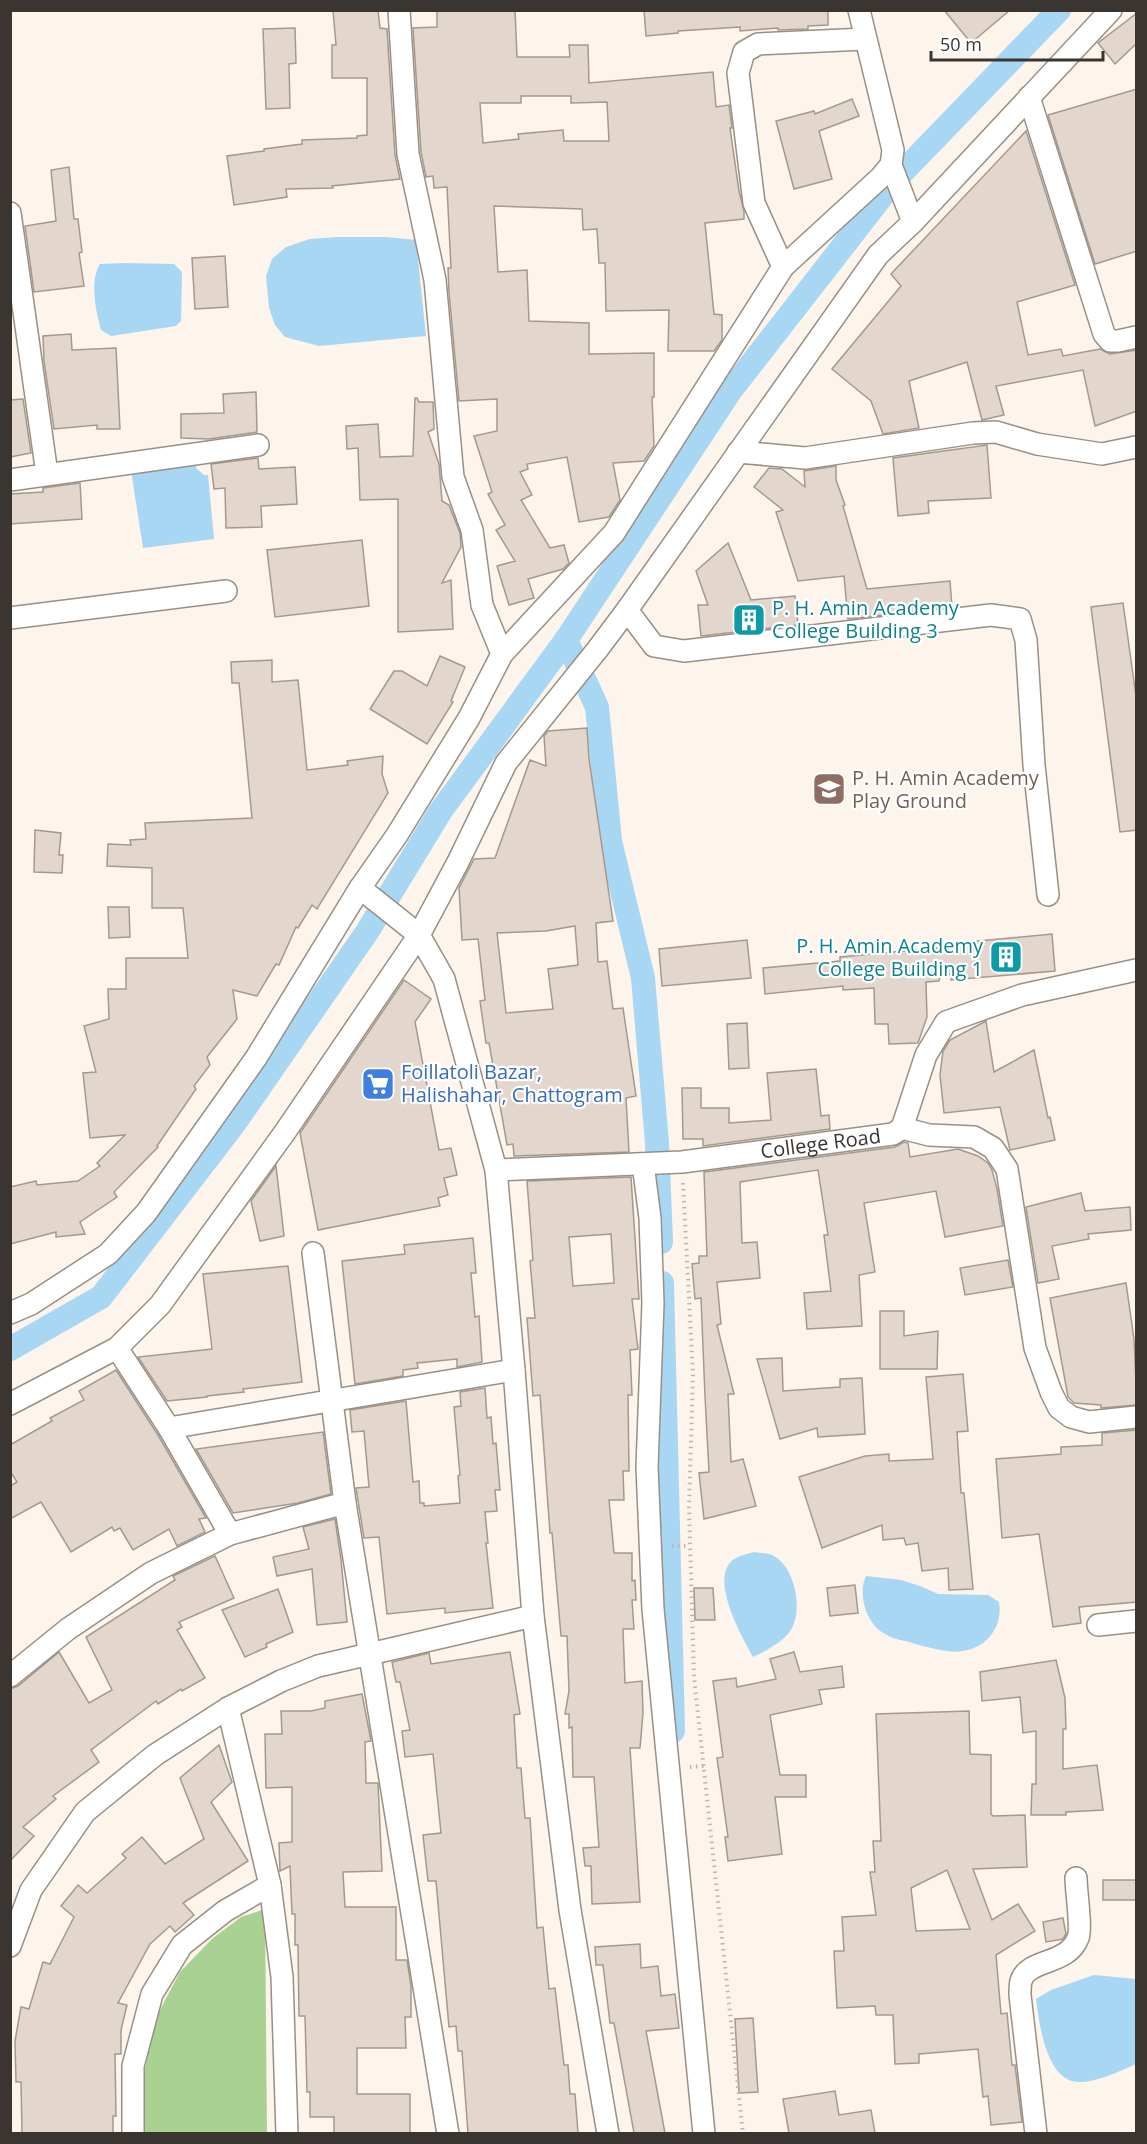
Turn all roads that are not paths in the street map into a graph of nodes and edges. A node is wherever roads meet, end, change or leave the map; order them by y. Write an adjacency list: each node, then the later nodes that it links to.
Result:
1 (399, 10): 19 (street)
2 (859, 10): 4 (street)
3 (1111, 10): 5 (street)
4 (865, 39): 6 (street); 9 (street)
5 (1029, 97): 8 (street); 10 (street)
6 (893, 169): 8 (street); 9 (street)
7 (10, 213): 14 (street)
8 (912, 219): 13 (street)
9 (783, 267): 19 (street)
10 (1137, 337)
11 (258, 445): 14 (street)
12 (1137, 447): 13 (street)
13 (738, 452): 17 (street)
14 (46, 474): 15 (street)
15 (10, 480)
16 (226, 591): 18 (street)
17 (627, 610): 21 (street); 22 (street)
18 (10, 618)
19 (502, 654): 20 (street)
20 (363, 891): 22 (street); 28 (street)
21 (1048, 895)
22 (413, 931): 26 (street); 29 (street)
23 (1137, 969): 24 (street, College Road)
24 (903, 1128): 25 (street, College Road); 33 (street)
25 (644, 1164): 26 (street, College Road); 52 (street)
26 (496, 1170): 30 (street)
27 (313, 1253): 31 (street)
28 (10, 1312)
29 (117, 1348): 32 (street); 34 (street)
30 (514, 1370): 31 (street); 37 (street)
31 (332, 1400): 34 (street); 35 (street)
32 (10, 1404)
33 (1137, 1417)
34 (169, 1428): 36 (street)
35 (345, 1503): 36 (street); 40 (street)
36 (230, 1534): 41 (street)
37 (533, 1616): 40 (street); 51 (street)
38 (1137, 1621): 39 (street)
39 (1098, 1625)
40 (369, 1653): 42 (street); 46 (street)
41 (10, 1676)
42 (228, 1708): 44 (street); 45 (street)
43 (1076, 1878): 53 (street)
44 (270, 1885): 47 (street); 48 (street)
45 (10, 1946)
46 (440, 2094): 49 (street); 50 (street)
47 (133, 2133)
48 (287, 2133)
49 (434, 2133)
50 (447, 2133)
51 (608, 2133)
52 (704, 2133)
53 (1036, 2133)

